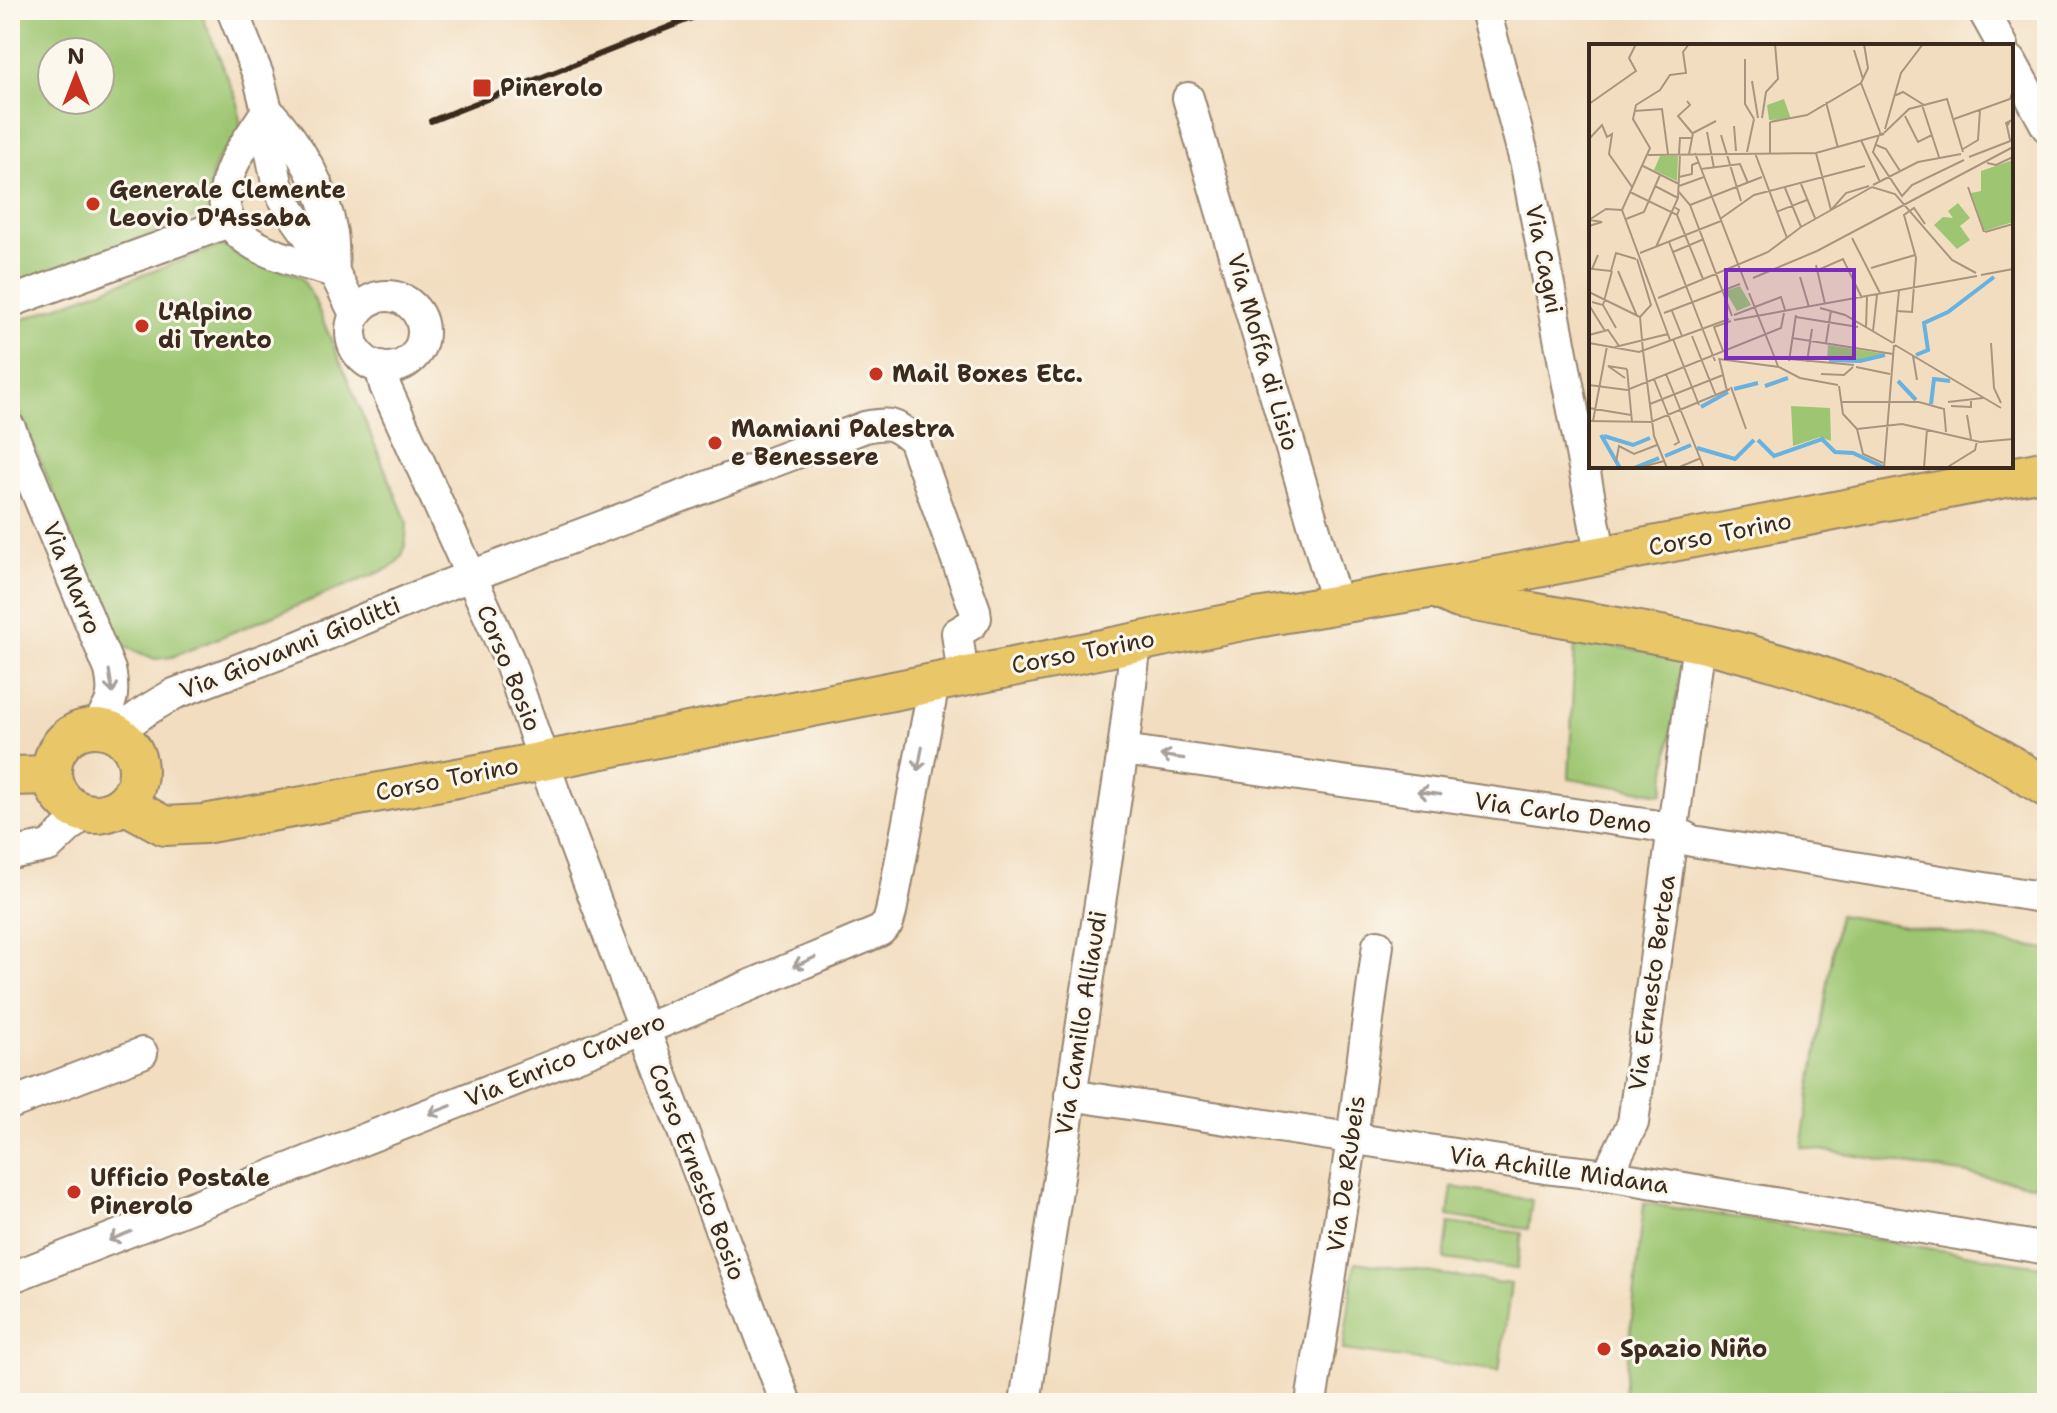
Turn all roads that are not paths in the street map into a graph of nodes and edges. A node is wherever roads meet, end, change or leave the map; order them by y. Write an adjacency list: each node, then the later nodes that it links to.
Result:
1 (232, 10): 7 (street)
2 (1485, 10): 16 (street, Via Cagni)
3 (1983, 10): 4 (street)
4 (2002, 44)
5 (2013, 65): 8 (street)
6 (1188, 98): 19 (street, Via Moffa di Lisio)
7 (267, 110): 9 (street); 10 (street)
8 (2047, 127)
9 (217, 226): 10 (street); 11 (street)
10 (334, 272): 12 (street)
11 (10, 302)
12 (355, 314): 13 (street); 13 (street)
13 (380, 367): 17 (street, Corso Bosio)
14 (10, 428): 23 (street, Via Marro, one-way to 23)
15 (2047, 470): 16 (main road, Corso Torino)
16 (1601, 557): 18 (main road, Corso Torino)
17 (472, 576): 22 (street, Via Giovanni Giolitti); 23 (street, Via Giovanni Giolitti); 25 (street, Corso Bosio)
18 (1434, 588): 19 (main road, Corso Torino); 21 (main road)
19 (1337, 605): 20 (main road, Corso Torino)
20 (1136, 643): 22 (main road, Corso Torino); 24 (street, Via Camillo Alliaudi)
21 (1698, 643): 28 (main road); 31 (street, Via Ernesto Bertea)
22 (949, 680): 25 (main road, Corso Torino); 35 (street, Via Enrico Cravero, one-way to 35)
23 (105, 730): 26 (main road); 29 (main road)
24 (1123, 750): 31 (street, Via Carlo Demo, one-way to 24); 37 (street, Via Camillo Alliaudi)
25 (544, 760): 29 (main road, Corso Torino); 35 (street, Corso Ernesto Bosio)
26 (52, 775): 27 (main road); 30 (main road)
27 (10, 776)
28 (2047, 788)
29 (124, 804): 30 (main road)
30 (84, 813): 32 (street)
31 (1672, 830): 33 (street, Via Carlo Demo); 40 (street, Via Ernesto Bertea)
32 (10, 854)
33 (2047, 898)
34 (1378, 945): 39 (street, Via De Rubeis)
35 (643, 1030): 42 (street, Via Enrico Cravero, one-way to 42); 43 (street, Corso Ernesto Bosio)
36 (142, 1053): 38 (street)
37 (1070, 1095): 39 (street, Via Achille Midana); 44 (street, Via Camillo Alliaudi)
38 (10, 1104)
39 (1352, 1139): 40 (street, Via Achille Midana); 45 (street, Via De Rubeis)
40 (1607, 1175): 41 (street, Via Achille Midana)
41 (2047, 1249)
42 (10, 1278)
43 (786, 1403)
44 (1025, 1403)
45 (1311, 1403)

